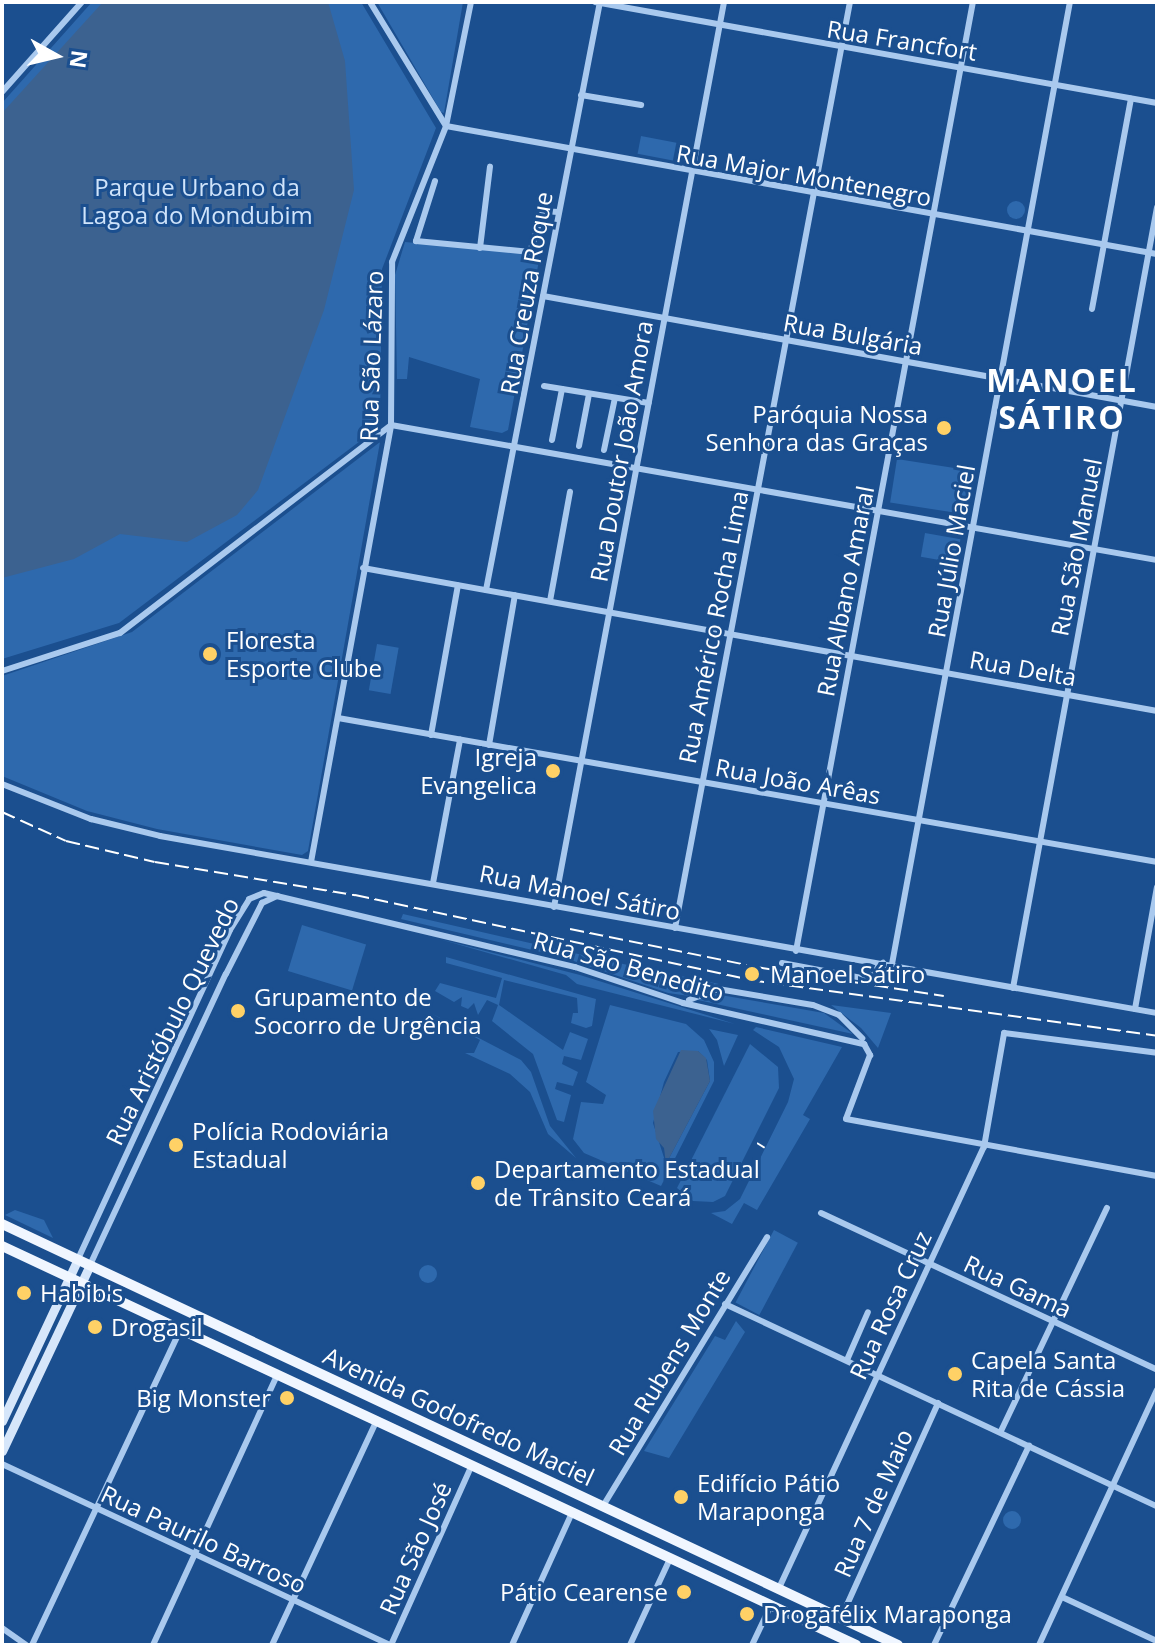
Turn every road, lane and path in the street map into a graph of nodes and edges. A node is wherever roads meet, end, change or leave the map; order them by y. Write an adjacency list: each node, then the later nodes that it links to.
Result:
1 (82, 2): 13 (street)
2 (370, 2): 18 (street)
3 (471, 2): 18 (street, Rua São Lázaro)
4 (598, 2): 9 (street, Rua Francfort); 14 (street, Rua Creuza Roque)
5 (724, 2): 9 (street, Rua Doutor João Amora)
6 (850, 2): 10 (street, Rua Américo Rocha Lima)
7 (973, 2): 11 (street, Rua Albano Amaral)
8 (1070, 2): 12 (street, Rua Júlio Maciel)
9 (719, 25): 10 (street, Rua Francfort); 21 (street, Rua Doutor João Amora)
10 (840, 49): 11 (street, Rua Francfort); 23 (street, Rua Américo Rocha Lima)
11 (960, 67): 12 (street, Rua Francfort); 26 (street, Rua Albano Amaral)
12 (1055, 84): 15 (street, Rua Francfort); 27 (street, Rua Júlio Maciel)
13 (2, 91)
14 (581, 95): 17 (street); 19 (street, Rua Creuza Roque)
15 (1131, 99): 16 (street, Rua Francfort); 28 (street)
16 (1157, 103)
17 (641, 105)
18 (446, 126): 19 (street, Rua Major Montenegro); 45 (street, Rua São Lázaro)
19 (571, 151): 21 (street, Rua Major Montenegro); 25 (street, Rua Creuza Roque)
20 (490, 167): 29 (street)
21 (691, 174): 23 (street, Rua Major Montenegro); 34 (street, Rua Doutor João Amora)
22 (435, 181): 29 (street)
23 (812, 195): 26 (street, Rua Major Montenegro); 35 (street, Rua Américo Rocha Lima)
24 (1157, 207): 30 (street, Rua São Manuel)
25 (558, 212): 29 (street); 32 (street, Rua Creuza Roque)
26 (933, 215): 27 (street, Rua Major Montenegro); 36 (street, Rua Albano Amaral)
27 (1026, 232): 28 (street, Rua Major Montenegro); 37 (street, Rua Júlio Maciel)
28 (1103, 246): 30 (street, Rua Major Montenegro); 33 (street)
29 (480, 248)
30 (1149, 252): 31 (street, Rua Major Montenegro); 42 (street, Rua São Manuel)
31 (1157, 254)
32 (543, 296): 34 (street, Rua Bulgária); 48 (street, Rua Creuza Roque)
33 (1092, 309)
34 (664, 317): 35 (street, Rua Bulgária); 43 (street, Rua Doutor João Amora)
35 (784, 339): 36 (street, Rua Bulgária); 51 (street, Rua Américo Rocha Lima)
36 (905, 361): 37 (street, Rua Bulgária); 53 (street, Rua Albano Amaral)
37 (1001, 379): 42 (street, Rua Bulgária); 54 (street, Rua Júlio Maciel)
38 (544, 386): 39 (street)
39 (562, 389): 40 (street); 46 (street)
40 (589, 394): 41 (street); 47 (street)
41 (615, 398): 43 (street); 49 (street)
42 (1124, 401): 44 (street, Rua Bulgária); 55 (street, Rua São Manuel)
43 (649, 403): 50 (street, Rua Doutor João Amora)
44 (1157, 407)
45 (391, 425): 48 (street); 57 (street, Rua São Lázaro); 65 (street)
46 (552, 440)
47 (579, 446)
48 (515, 447): 50 (street); 59 (street, Rua Creuza Roque)
49 (604, 450)
50 (635, 468): 51 (street); 62 (street, Rua Doutor João Amora)
51 (758, 488): 53 (street); 63 (street, Rua Américo Rocha Lima)
52 (570, 492): 61 (street)
53 (880, 508): 54 (street); 64 (street, Rua Albano Amaral)
54 (973, 525): 55 (street); 66 (street, Rua Júlio Maciel)
55 (1091, 548): 56 (street); 67 (street, Rua São Manuel)
56 (1157, 560)
57 (363, 568): 58 (street, Rua Delta); 69 (street, Rua São Lázaro)
58 (458, 585): 59 (street, Rua Delta); 70 (street)
59 (486, 590): 60 (street, Rua Delta)
60 (515, 595): 61 (street, Rua Delta); 72 (street)
61 (550, 601): 62 (street, Rua Delta)
62 (611, 612): 63 (street, Rua Delta); 73 (street, Rua Doutor João Amora)
63 (732, 634): 64 (street, Rua Delta); 74 (street, Rua Américo Rocha Lima)
64 (851, 656): 66 (street, Rua Delta); 76 (street, Rua Albano Amaral)
65 (2, 671)
66 (947, 673): 67 (street, Rua Delta); 77 (street, Rua Júlio Maciel)
67 (1067, 694): 68 (street, Rua Delta); 78 (street, Rua São Manuel)
68 (1157, 711)
69 (338, 718): 70 (street, Rua João Arêas); 79 (street, Rua São Lázaro)
70 (431, 735): 71 (street, Rua João Arêas)
71 (460, 740): 72 (street, Rua João Arêas); 81 (street)
72 (489, 745): 73 (street, Rua João Arêas)
73 (582, 762): 74 (street, Rua João Arêas); 84 (street, Rua Doutor João Amora)
74 (702, 782): 76 (street, Rua João Arêas); 85 (street, Rua Américo Rocha Lima)
75 (2, 784): 79 (street, Rua Manoel Sátiro)
76 (824, 805): 77 (street, Rua João Arêas); 86 (street, Rua Albano Amaral)
77 (918, 821): 78 (street, Rua João Arêas); 89 (street, Rua Júlio Maciel)
78 (1038, 843): 80 (street, Rua João Arêas); 92 (street, Rua São Manuel)
79 (311, 862): 81 (street, Rua Manoel Sátiro)
80 (1157, 862)
81 (433, 883): 84 (street, Rua Manoel Sátiro)
82 (1157, 887): 94 (street)
83 (277, 896): 90 (street, Rua Aristóbulo Quevedo); 91 (street, Rua Aristóbulo Quevedo); 98 (street, Rua São Benedito)
84 (554, 907): 85 (street, Rua Manoel Sátiro)
85 (675, 928): 86 (street, Rua Manoel Sátiro)
86 (796, 951): 88 (street, Rua Manoel Sátiro)
87 (782, 963): 88 (street)
88 (883, 963): 89 (street, Rua Manoel Sátiro)
89 (892, 964): 92 (street, Rua Manoel Sátiro)
90 (213, 968): 91 (street); 105 (street, Rua Aristóbulo Quevedo)
91 (226, 974): 107 (street, Rua Aristóbulo Quevedo)
92 (1013, 988): 94 (street, Rua Manoel Sátiro)
93 (689, 1000): 96 (street)
94 (1135, 1009): 95 (street, Rua Manoel Sátiro)
95 (1157, 1013)
96 (862, 1038)
97 (1157, 1053): 98 (street, Rua Rosa Cruz)
98 (984, 1147): 99 (street, Rua São Benedito); 106 (street, Rua Rosa Cruz)
99 (1157, 1176)
100 (1107, 1208): 113 (street)
101 (821, 1213): 106 (street, Rua Gama)
102 (2, 1224): 105 (main road, Avenida Godofredo Maciel)
103 (767, 1237): 110 (street, Rua Rubens Monte)
104 (2, 1246): 108 (main road, Avenida Godofredo Maciel)
105 (78, 1259): 107 (main road, Avenida Godofredo Maciel); 108 (main road)
106 (928, 1263): 113 (street, Rua Gama); 120 (street, Rua Rosa Cruz)
107 (90, 1265): 109 (main road); 112 (main road, Avenida Godofredo Maciel)
108 (69, 1278): 109 (main road, Avenida Godofredo Maciel); 124 (main road)
109 (81, 1284): 114 (main road, Avenida Godofredo Maciel); 128 (main road)
110 (725, 1304): 117 (street); 132 (street, Rua Rubens Monte)
111 (868, 1312): 117 (street)
112 (210, 1321): 115 (main road); 116 (main road, Avenida Godofredo Maciel)
113 (1055, 1323): 119 (street, Rua Gama); 126 (street)
114 (180, 1330): 115 (main road, Avenida Godofredo Maciel); 134 (street)
115 (202, 1341): 118 (main road, Avenida Godofredo Maciel)
116 (254, 1342): 118 (main road); 132 (main road, Avenida Godofredo Maciel)
117 (847, 1360): 120 (street)
118 (246, 1361): 121 (main road, Avenida Godofredo Maciel)
119 (1157, 1370)
120 (878, 1375): 123 (street); 142 (street, Rua Rosa Cruz)
121 (277, 1376): 125 (main road, Avenida Godofredo Maciel); 136 (street)
122 (1157, 1390): 131 (street)
123 (938, 1403): 126 (street); 146 (street, Rua 7 de Maio)
124 (2, 1421)
125 (376, 1422): 130 (main road, Avenida Godofredo Maciel); 144 (street)
126 (1001, 1431): 127 (street)
127 (1029, 1446): 131 (street); 159 (street)
128 (2, 1451)
129 (2, 1464): 134 (street, Rua Paurilo Barroso)
130 (471, 1467): 135 (main road, Avenida Godofredo Maciel); 153 (street, Rua São José)
131 (1112, 1486): 133 (street); 143 (street)
132 (603, 1506): 138 (main road, Avenida Godofredo Maciel)
133 (1157, 1506)
134 (96, 1508): 136 (street, Rua Paurilo Barroso); 150 (street)
135 (572, 1513): 137 (main road, Avenida Godofredo Maciel); 154 (street)
136 (195, 1552): 144 (street, Rua Paurilo Barroso); 151 (street)
137 (670, 1559): 140 (main road, Avenida Godofredo Maciel); 155 (street)
138 (715, 1559): 139 (main road, Avenida Godofredo Maciel); 140 (main road)
139 (737, 1569): 141 (main road); 142 (main road, Avenida Godofredo Maciel)
140 (707, 1576): 141 (main road, Avenida Godofredo Maciel)
141 (729, 1586): 145 (main road, Avenida Godofredo Maciel)
142 (779, 1588): 146 (main road, Avenida Godofredo Maciel)
143 (1062, 1597): 148 (street); 160 (street)
144 (293, 1601): 152 (street); 153 (street, Rua Paurilo Barroso)
145 (771, 1605): 156 (street); 157 (main road, Avenida Godofredo Maciel)
146 (841, 1618): 158 (main road, Avenida Godofredo Maciel)
147 (2, 1628): 149 (street)
148 (1157, 1641)
149 (26, 1645)
150 (32, 1645)
151 (153, 1645)
152 (272, 1645)
153 (391, 1645)
154 (512, 1645)
155 (630, 1645)
156 (752, 1645)
157 (856, 1645)
158 (898, 1645)
159 (934, 1645)
160 (1039, 1645)

